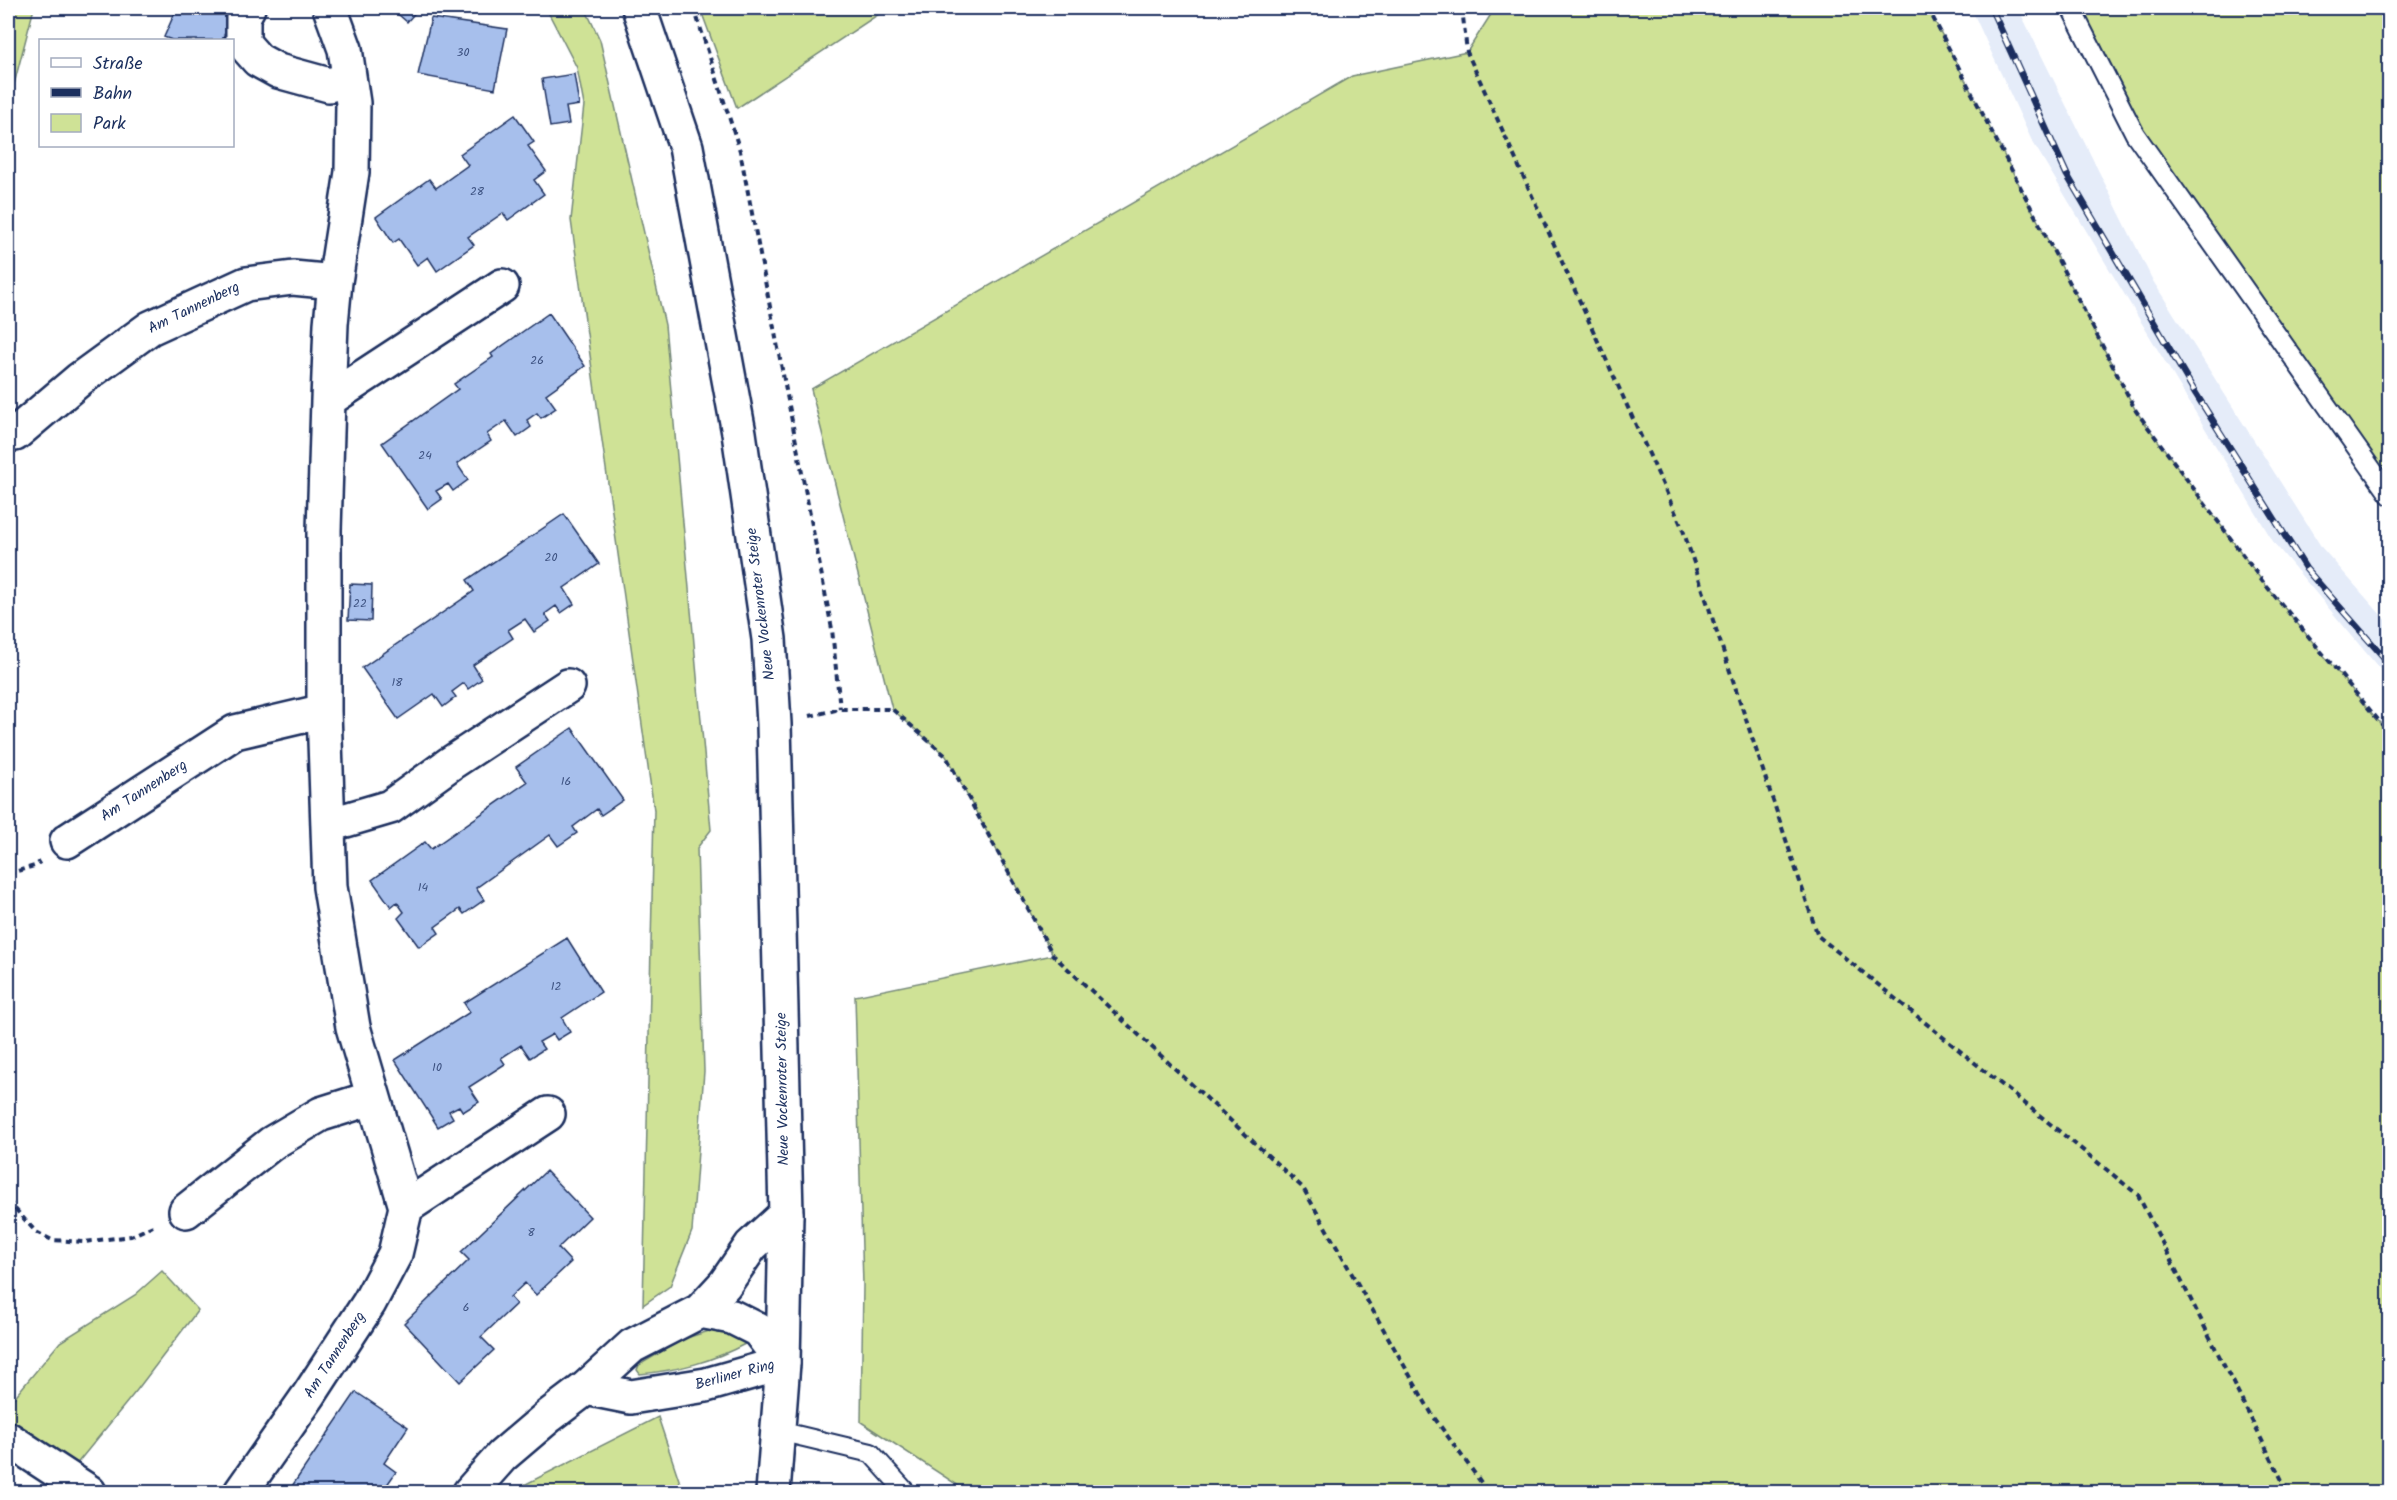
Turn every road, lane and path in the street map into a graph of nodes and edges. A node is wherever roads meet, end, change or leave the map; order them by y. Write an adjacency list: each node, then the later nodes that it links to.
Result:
1 (248, 8): 8 (street)
2 (330, 8): 8 (street)
3 (639, 8): 24 (street, Neue Vockenroter Steige)
4 (694, 8): 35 (path)
5 (1462, 8): 36 (path)
6 (1928, 8): 16 (path)
7 (2071, 8): 13 (lane)
8 (349, 79): 9 (street)
9 (335, 282): 11 (street); 12 (street, Am Tannenberg)
10 (502, 286): 11 (street)
11 (327, 400): 15 (street)
12 (15, 434)
13 (2390, 495)
14 (568, 686): 17 (street)
15 (324, 711): 17 (street); 18 (street, Am Tannenberg)
16 (2390, 734)
17 (329, 825): 19 (street)
18 (67, 841)
19 (372, 1098): 22 (street); 23 (street)
20 (548, 1114): 22 (street)
21 (8, 1202): 23 (path)
22 (406, 1207): 31 (street, Am Tannenberg)
23 (186, 1211)
24 (786, 1214): 25 (street); 26 (street, Neue Vockenroter Steige)
25 (700, 1311): 26 (street, Berliner Ring); 27 (street)
26 (783, 1363): 27 (street, Berliner Ring); 28 (street, Neue Vockenroter Steige)
27 (586, 1388): 32 (street)
28 (779, 1431): 33 (street, Neue Vockenroter Steige); 34 (lane)
29 (8, 1440): 30 (street)
30 (89, 1492)
31 (241, 1492)
32 (470, 1492)
33 (773, 1492)
34 (906, 1492)
35 (1488, 1492)
36 (2288, 1492)

